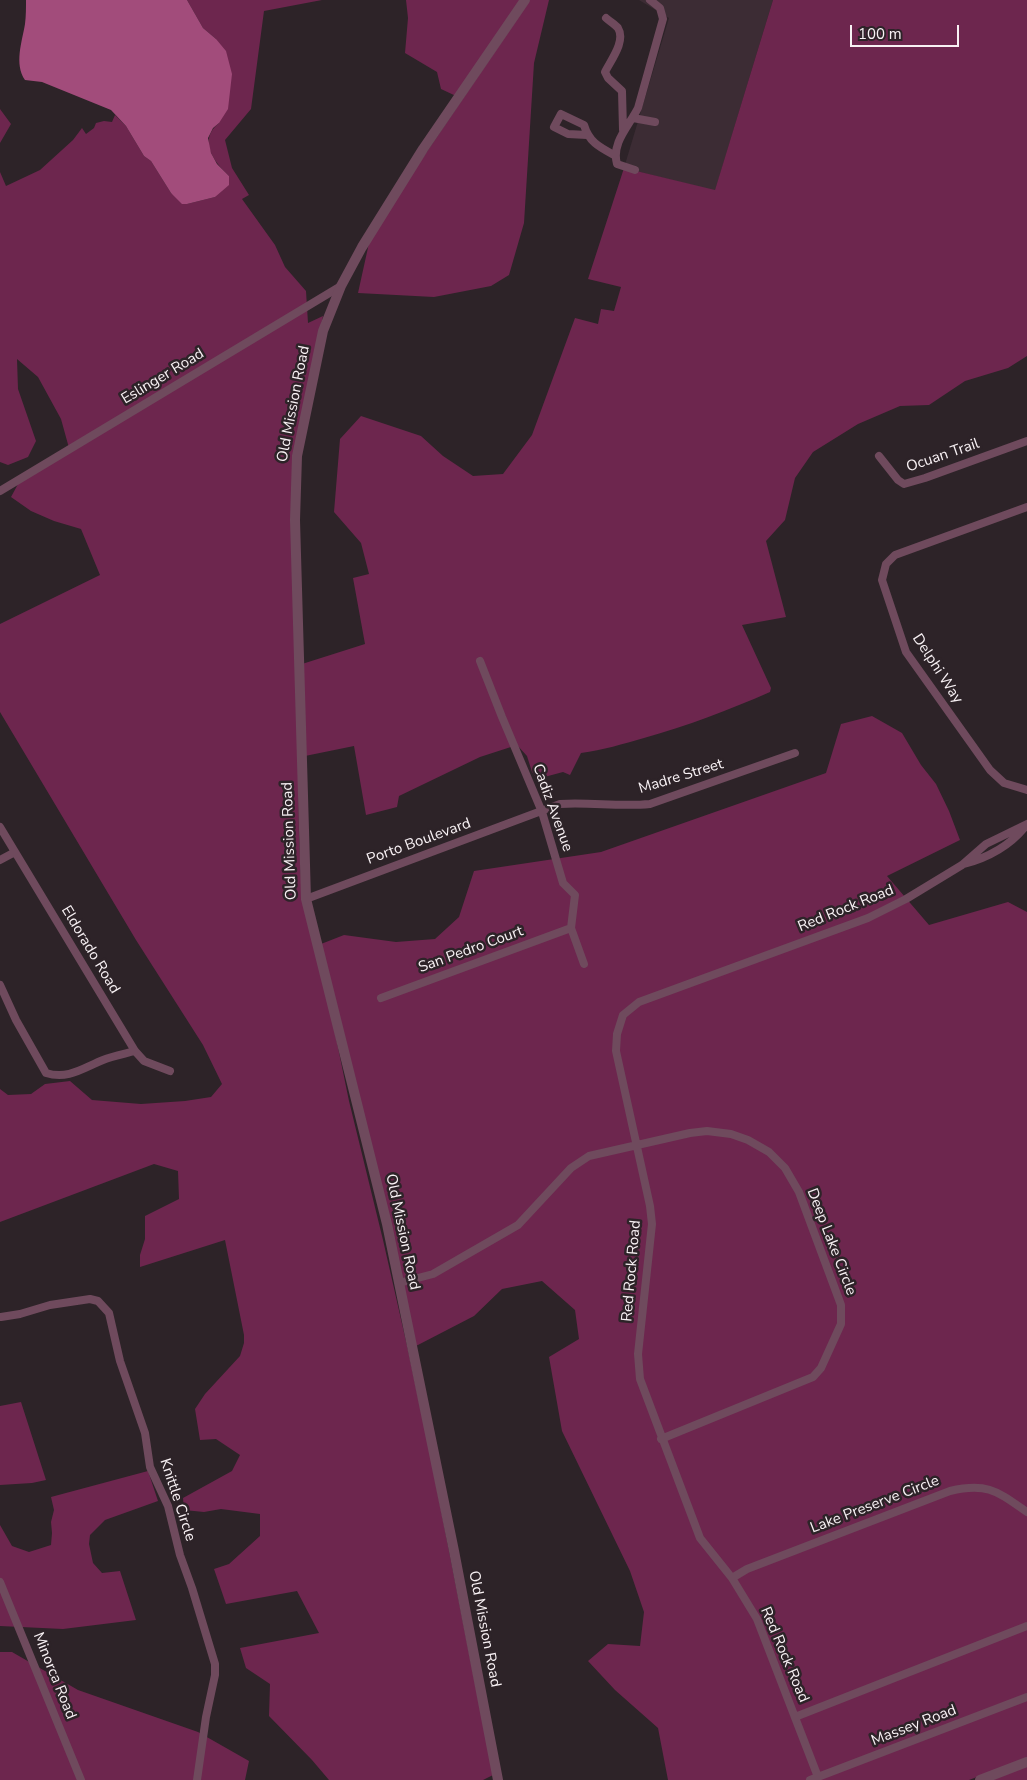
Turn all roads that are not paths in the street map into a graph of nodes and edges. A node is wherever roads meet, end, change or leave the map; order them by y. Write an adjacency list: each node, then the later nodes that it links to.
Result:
1 (525, 0): 10 (street, Old Mission Road)
2 (650, 0): 4 (street)
3 (606, 18): 6 (street)
4 (633, 118): 5 (street); 6 (street)
5 (655, 122)
6 (623, 130): 8 (street)
7 (587, 135): 8 (street)
8 (614, 155): 9 (street)
9 (635, 170)
10 (341, 286): 13 (street, Eslinger Road); 26 (street, Old Mission Road)
11 (1027, 441): 12 (street, Ocuan Trail)
12 (879, 456)
13 (0, 491)
14 (1027, 507): 17 (street, Delphi Way)
15 (480, 660): 18 (street, Cadiz Avenue)
16 (795, 753): 18 (street, Madre Street)
17 (1027, 790)
18 (542, 812): 26 (street, Porto Boulevard); 27 (street, Cadiz Avenue)
19 (1027, 824): 21 (street, Red Rock Road); 22 (street, Red Rock Road)
20 (0, 827): 23 (street, Eldorado Road)
21 (992, 841): 22 (street); 25 (street, Red Rock Road)
22 (996, 851): 25 (street, Red Rock Road)
23 (15, 852): 24 (street); 31 (street, Eldorado Road)
24 (0, 860)
25 (962, 865): 33 (street, Red Rock Road)
26 (306, 900): 34 (street, Old Mission Road)
27 (571, 928): 28 (street, Cadiz Avenue); 30 (street, San Pedro Court)
28 (584, 964)
29 (0, 985): 31 (street)
30 (380, 998)
31 (135, 1051): 32 (street, Eldorado Road)
32 (170, 1071)
33 (637, 1144): 34 (street, Deep Lake Circle); 36 (street, Red Rock Road); 36 (street, Deep Lake Circle)
34 (399, 1282): 47 (street, Old Mission Road)
35 (1, 1318): 46 (street, Knittle Circle)
36 (661, 1439): 38 (street, Red Rock Road)
37 (1027, 1512): 38 (street, Lake Preserve Circle)
38 (732, 1578): 42 (street, Red Rock Road)
39 (0, 1582): 45 (street, Minorca Road)
40 (1027, 1626): 42 (street)
41 (1027, 1697): 44 (street, Massey Road)
42 (795, 1717): 44 (street, Red Rock Road)
43 (1027, 1762): 48 (street)
44 (814, 1779)
45 (81, 1780)
46 (197, 1780)
47 (498, 1780)
48 (980, 1780)

